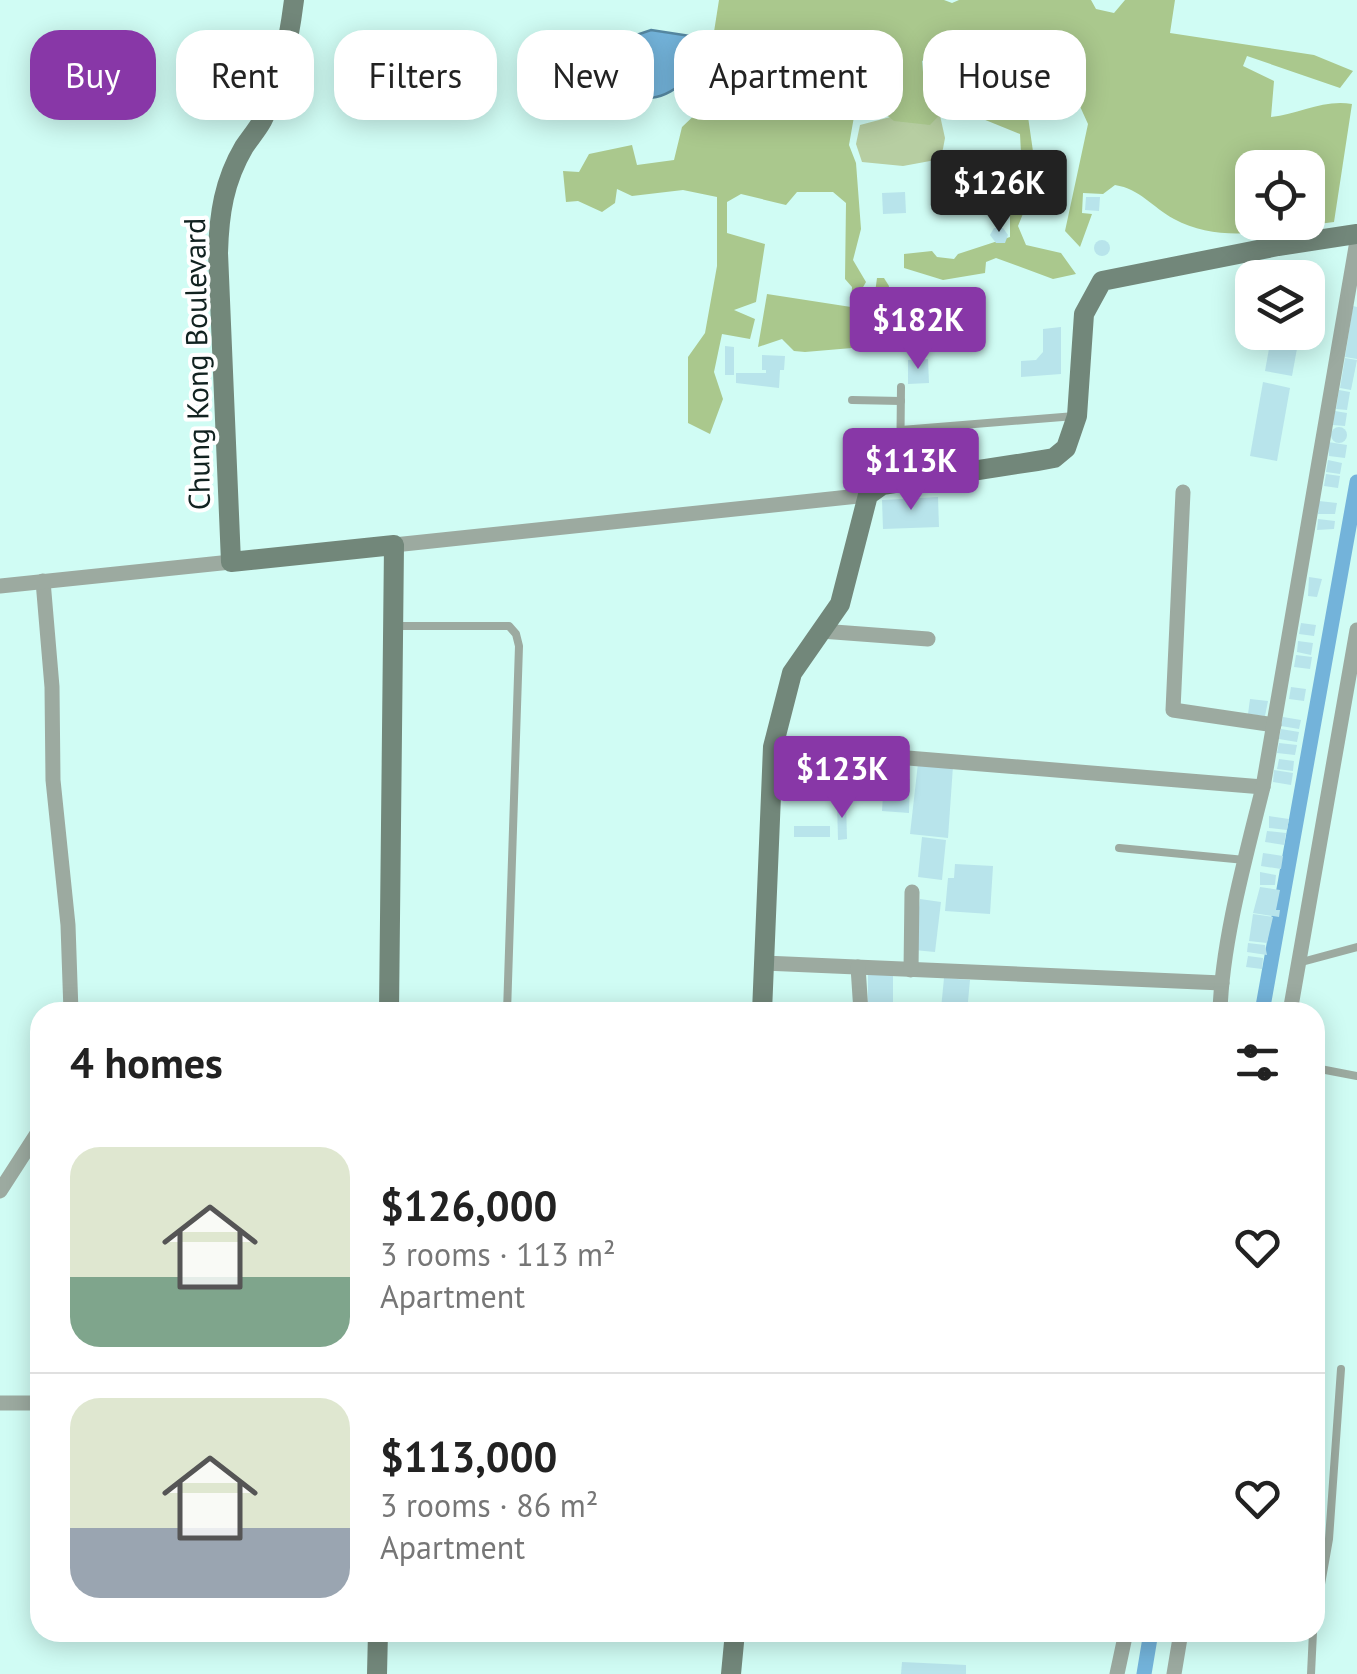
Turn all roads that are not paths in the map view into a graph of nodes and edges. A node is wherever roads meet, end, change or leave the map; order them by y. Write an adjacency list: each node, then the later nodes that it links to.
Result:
1 (294, 0): 12 (main road, Chung Kong Boulevard)
2 (1357, 238): 6 (main road); 19 (street)
3 (901, 388): 5 (lane)
4 (852, 400): 5 (lane)
5 (901, 400): 7 (lane)
6 (1077, 416): 7 (lane); 8 (main road)
7 (900, 430): 8 (lane)
8 (900, 481): 10 (main road)
9 (1183, 492): 19 (street)
10 (868, 495): 11 (street); 17 (main road)
11 (394, 545): 12 (main road); 15 (main road)
12 (231, 562): 13 (street)
13 (43, 581): 14 (street); 31 (street)
14 (0, 586)
15 (393, 626): 32 (main road); 33 (lane)
16 (1357, 630): 27 (street)
17 (821, 631): 18 (street); 20 (main road)
18 (928, 639)
19 (1274, 725): 21 (street)
20 (773, 746): 21 (street); 26 (main road)
21 (1263, 786): 23 (street)
22 (1119, 848): 23 (lane)
23 (1245, 860): 30 (street)
24 (912, 892): 29 (street)
25 (1357, 947): 27 (lane)
26 (764, 963): 28 (street); 34 (main road)
27 (1298, 964): 37 (street)
28 (858, 967): 29 (street); 35 (street)
29 (912, 970): 30 (street)
30 (1222, 983): 36 (street)
31 (71, 1002)
32 (389, 1002)
33 (507, 1002)
34 (762, 1002)
35 (861, 1002)
36 (1221, 1002)
37 (1292, 1002)
38 (1325, 1070): 39 (lane)
39 (1357, 1076)
40 (30, 1144): 41 (street)
41 (0, 1191)
42 (1341, 1369): 45 (lane)
43 (0, 1403): 44 (street)
44 (30, 1403)
45 (1325, 1562)
46 (378, 1642): 51 (main road)
47 (734, 1642): 52 (main road)
48 (1124, 1642): 53 (street)
49 (1180, 1642): 54 (street)
50 (1312, 1642): 55 (lane)
51 (377, 1674)
52 (732, 1674)
53 (1117, 1674)
54 (1174, 1674)
55 (1311, 1674)

